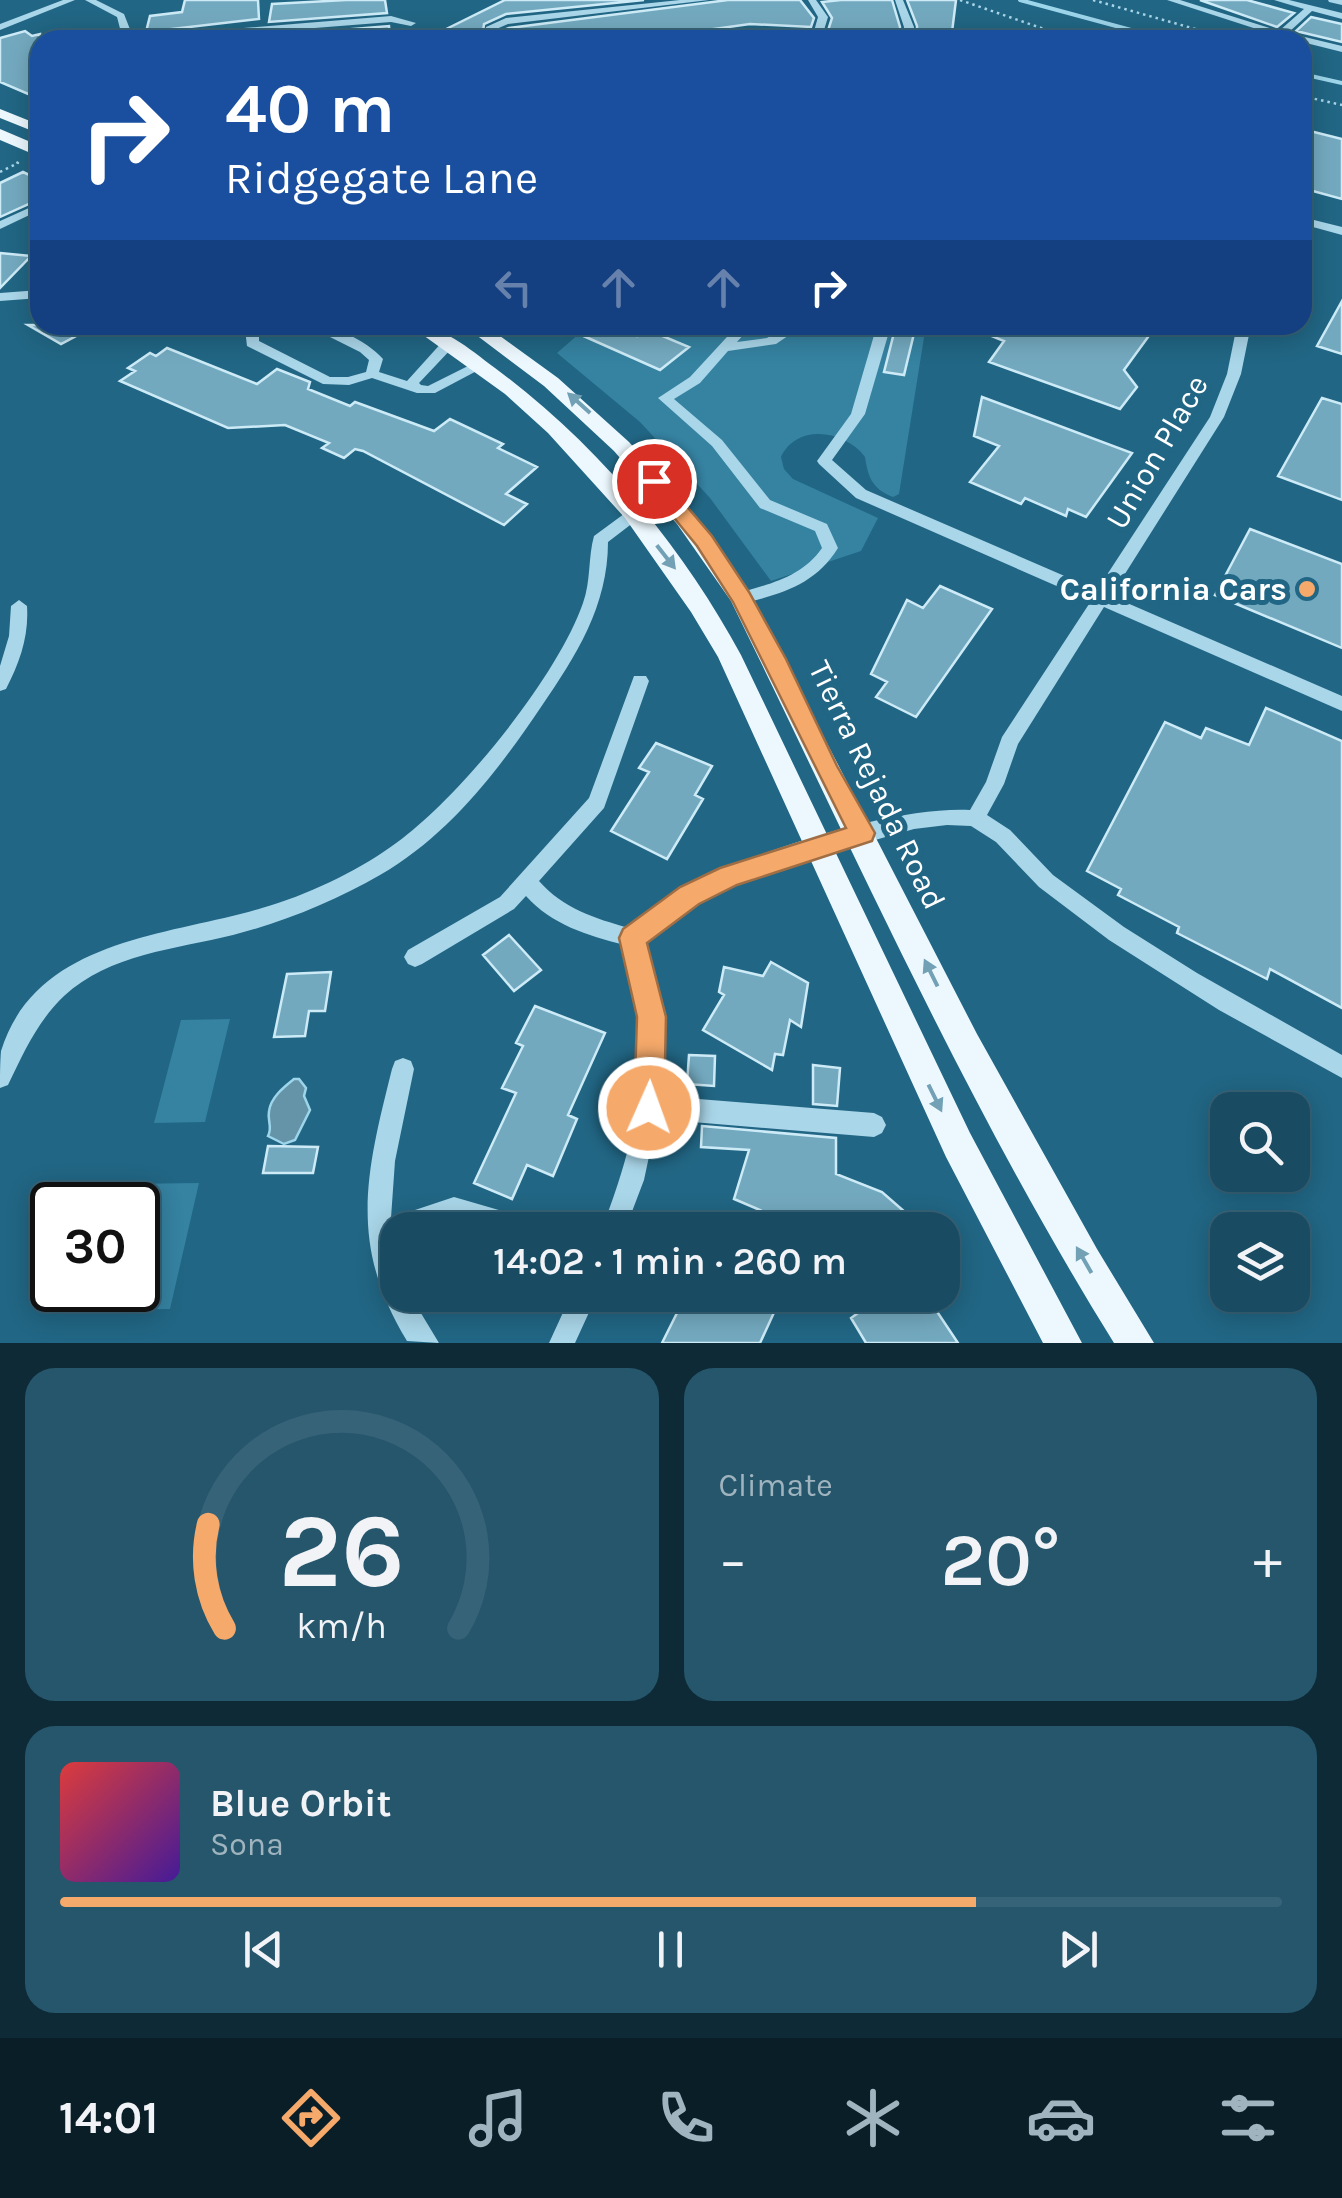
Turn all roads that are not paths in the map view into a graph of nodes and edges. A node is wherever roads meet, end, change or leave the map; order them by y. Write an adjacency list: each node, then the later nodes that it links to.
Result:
1 (71, 0): 13 (street)
2 (88, 0): 14 (street)
3 (578, 0): 10 (street)
4 (705, 0): 10 (street)
5 (812, 0): 17 (street)
6 (898, 0): 18 (street)
7 (1278, 0): 9 (street)
8 (1180, 1): 19 (street)
9 (1306, 5): 11 (street); 20 (street)
10 (585, 12): 16 (street)
11 (1342, 16)
12 (411, 23): 15 (street)
13 (0, 27)
14 (126, 30)
15 (294, 30)
16 (489, 30)
17 (819, 30)
18 (909, 30)
19 (1268, 30)
20 (1284, 30)
21 (1312, 42): 22 (street)
22 (1342, 49)
23 (0, 113): 24 (main road)
24 (30, 126)
25 (0, 134): 26 (main road)
26 (30, 148)
27 (30, 211): 29 (street)
28 (1312, 223): 30 (street)
29 (0, 225)
30 (1342, 232)
31 (30, 295): 32 (street)
32 (0, 297)
33 (252, 335): 44 (street)
34 (335, 335): 44 (street)
35 (435, 335): 41 (main road)
36 (486, 335): 46 (main road, Tierra Rejada Road, one-way to 36)
37 (736, 335): 42 (street)
38 (782, 335): 42 (street)
39 (881, 335): 49 (street)
40 (1242, 335): 49 (street, Union Place)
41 (449, 343): 43 (main road); 45 (street)
42 (724, 348): 48 (street)
43 (480, 366): 45 (street); 47 (main road)
44 (372, 374): 45 (street)
45 (418, 389)
46 (674, 504): 47 (street); 48 (main road, Tierra Rejada Road)
47 (633, 516): 56 (main road, one-way to 56); 62 (street)
48 (742, 598): 55 (main road, Tierra Rejada Road)
49 (1101, 599): 53 (street); 54 (street, Union Place)
50 (19, 606): 52 (street)
51 (640, 681): 57 (street)
52 (0, 684)
53 (1342, 704)
54 (974, 819): 55 (street); 60 (street)
55 (862, 833): 56 (street); 71 (main road, Tierra Rejada Road, one-way to 55)
56 (816, 848): 58 (street); 70 (main road, one-way to 70)
57 (527, 882): 58 (street); 59 (street)
58 (632, 938): 63 (street)
59 (415, 957)
60 (1342, 1066)
61 (402, 1069): 66 (street)
62 (0, 1077)
63 (649, 1108): 64 (street); 65 (street)
64 (874, 1125)
65 (621, 1212)
66 (378, 1235): 68 (street)
67 (576, 1312): 69 (street)
68 (426, 1343)
69 (562, 1343)
70 (1063, 1343)
71 (1135, 1343)

